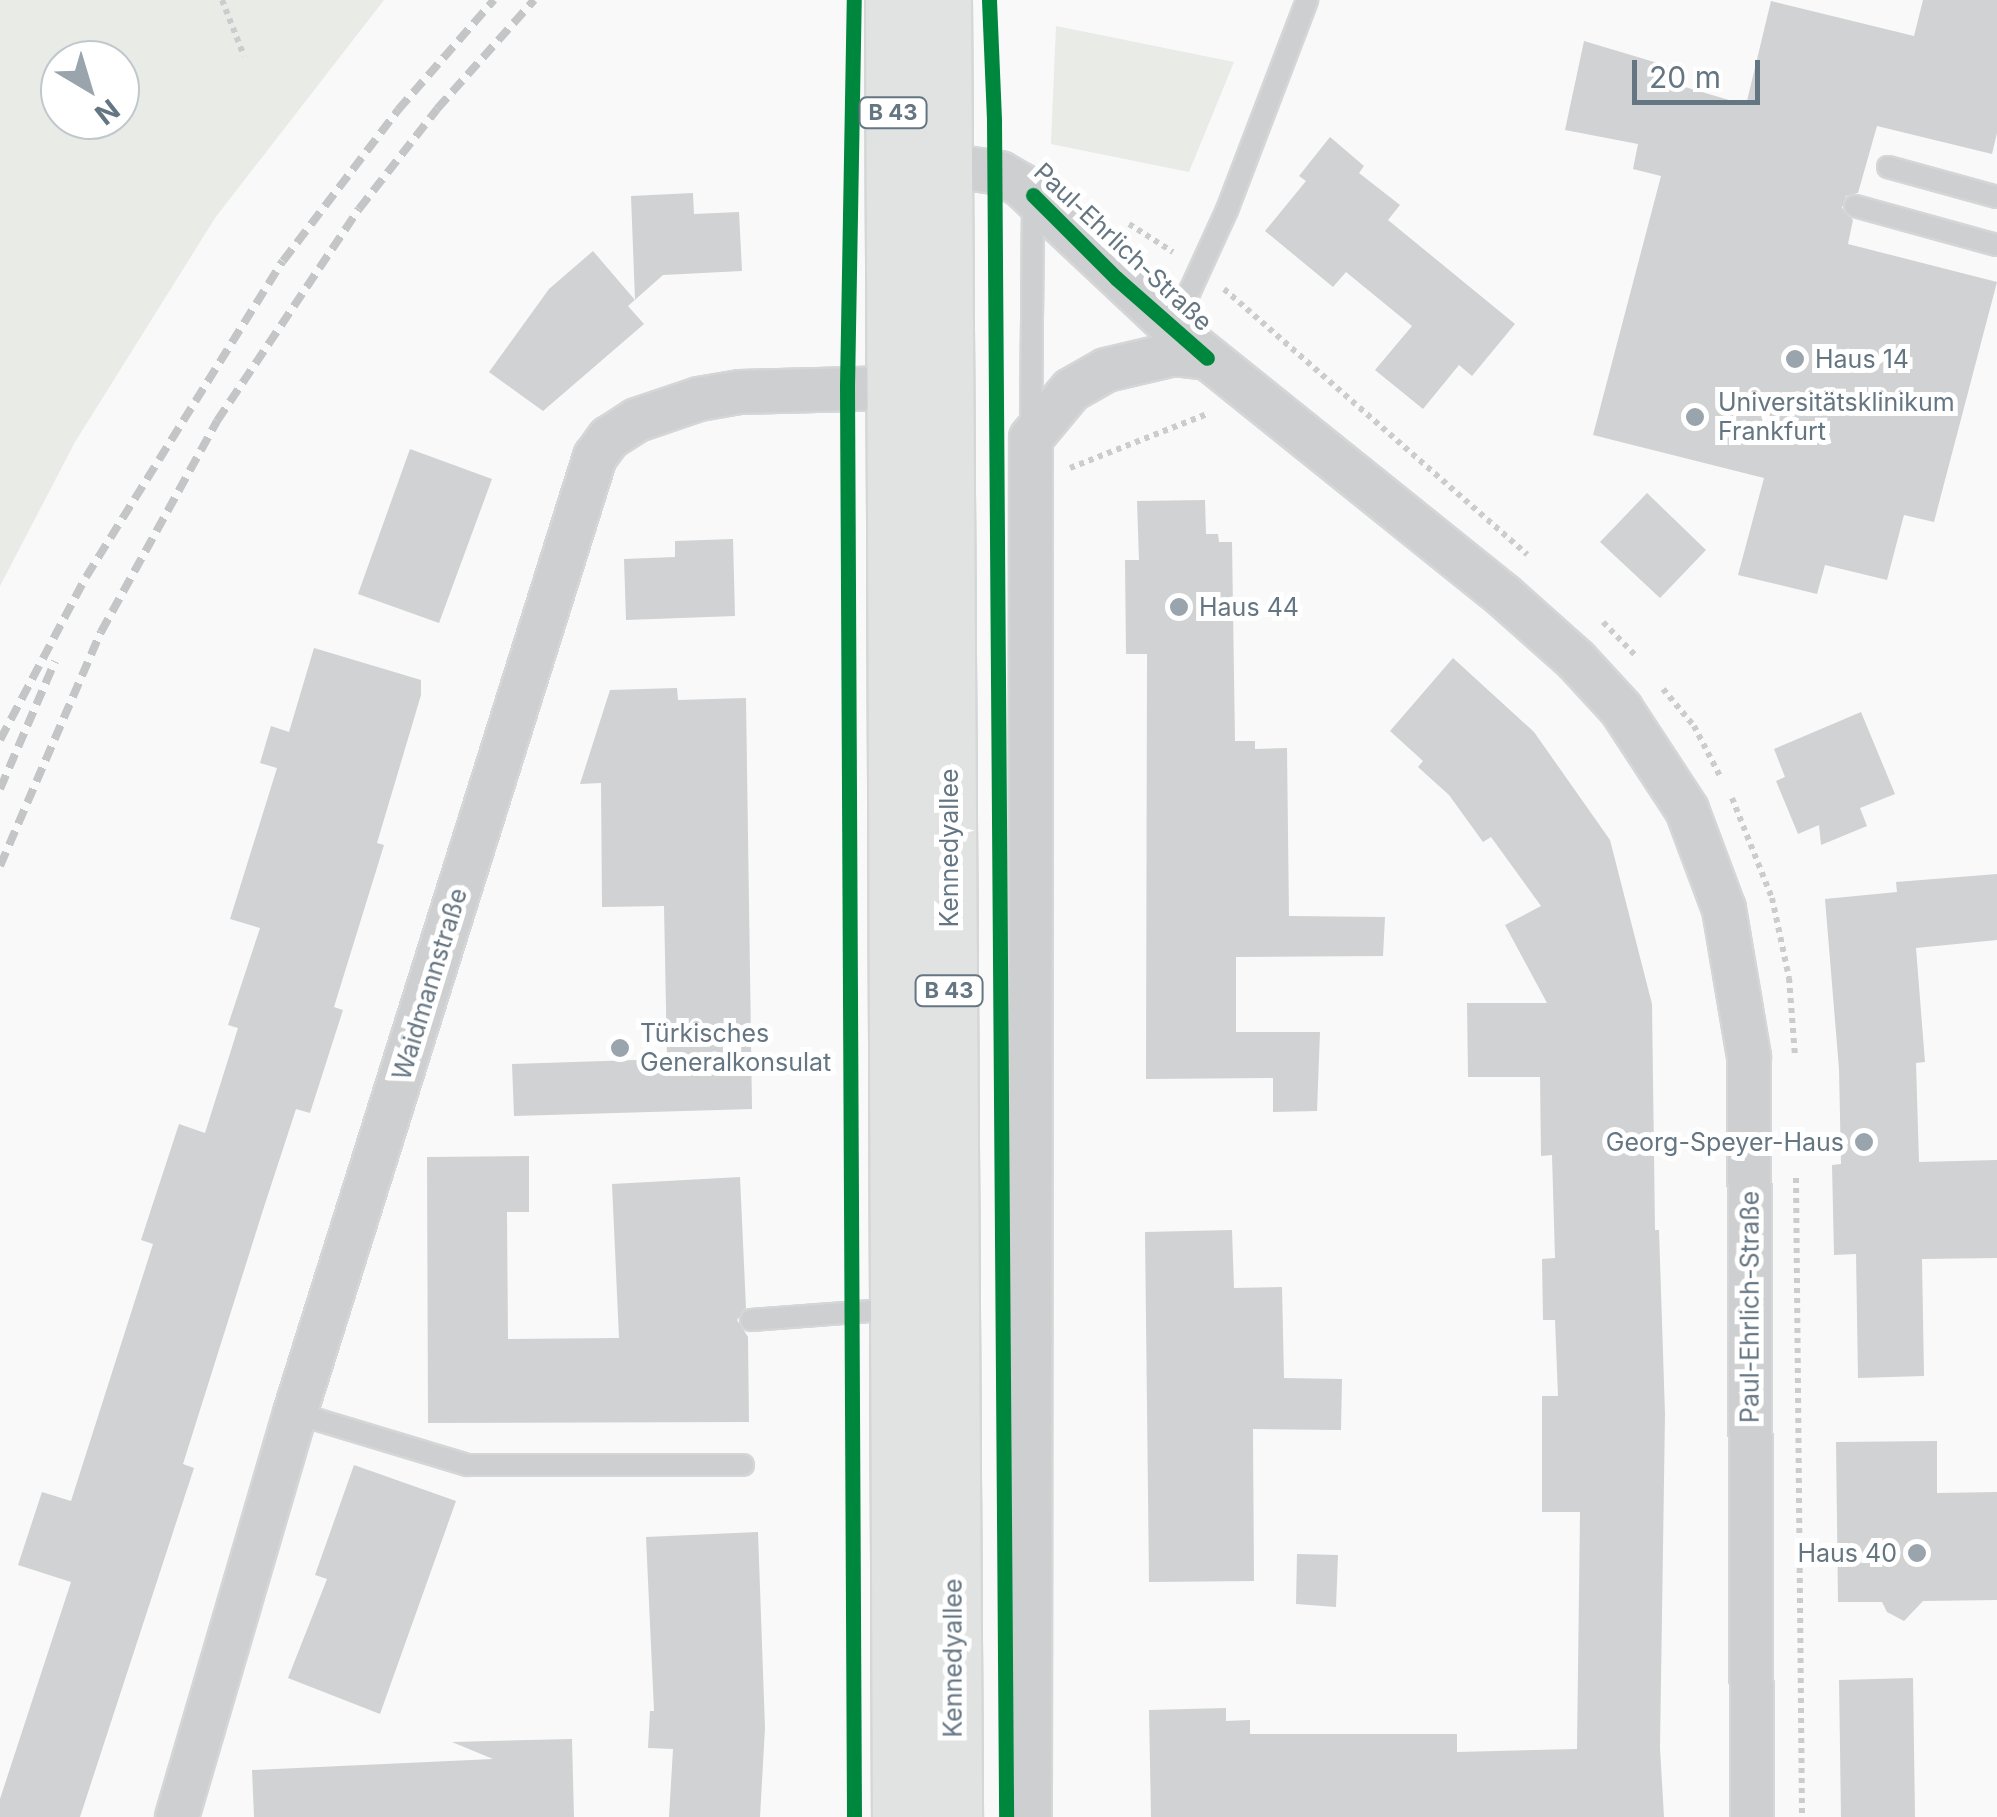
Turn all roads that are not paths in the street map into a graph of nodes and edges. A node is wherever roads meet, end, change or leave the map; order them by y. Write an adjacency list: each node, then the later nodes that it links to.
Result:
1 (893, 0): 9 (main road, B 43)
2 (942, 0): 4 (main road, Kennedyallee / B 43)
3 (1307, 0): 11 (lane)
4 (945, 164): 6 (street, Paul-Ehrlich-Straße); 9 (street); 21 (main road, Kennedyallee / B 43)
5 (1888, 167): 7 (lane)
6 (1033, 194): 11 (street, Paul-Ehrlich-Straße); 14 (lane)
7 (1997, 197)
8 (1855, 206): 10 (lane)
9 (893, 226): 13 (main road, B 43)
10 (1997, 245)
11 (1173, 328): 12 (street, Paul-Ehrlich-Straße)
12 (1207, 358): 14 (street, Paul-Ehrlich-Straße); 23 (street, Paul-Ehrlich-Straße)
13 (894, 388): 15 (main road, B 43); 17 (street, Waidmannstraße)
14 (1030, 438): 22 (street)
15 (898, 1309): 16 (lane); 20 (main road, B 43)
16 (750, 1320)
17 (295, 1414): 18 (lane); 19 (street, Waidmannstraße)
18 (742, 1466)
19 (177, 1817)
20 (900, 1817)
21 (954, 1817)
22 (1030, 1817)
23 (1752, 1817)

